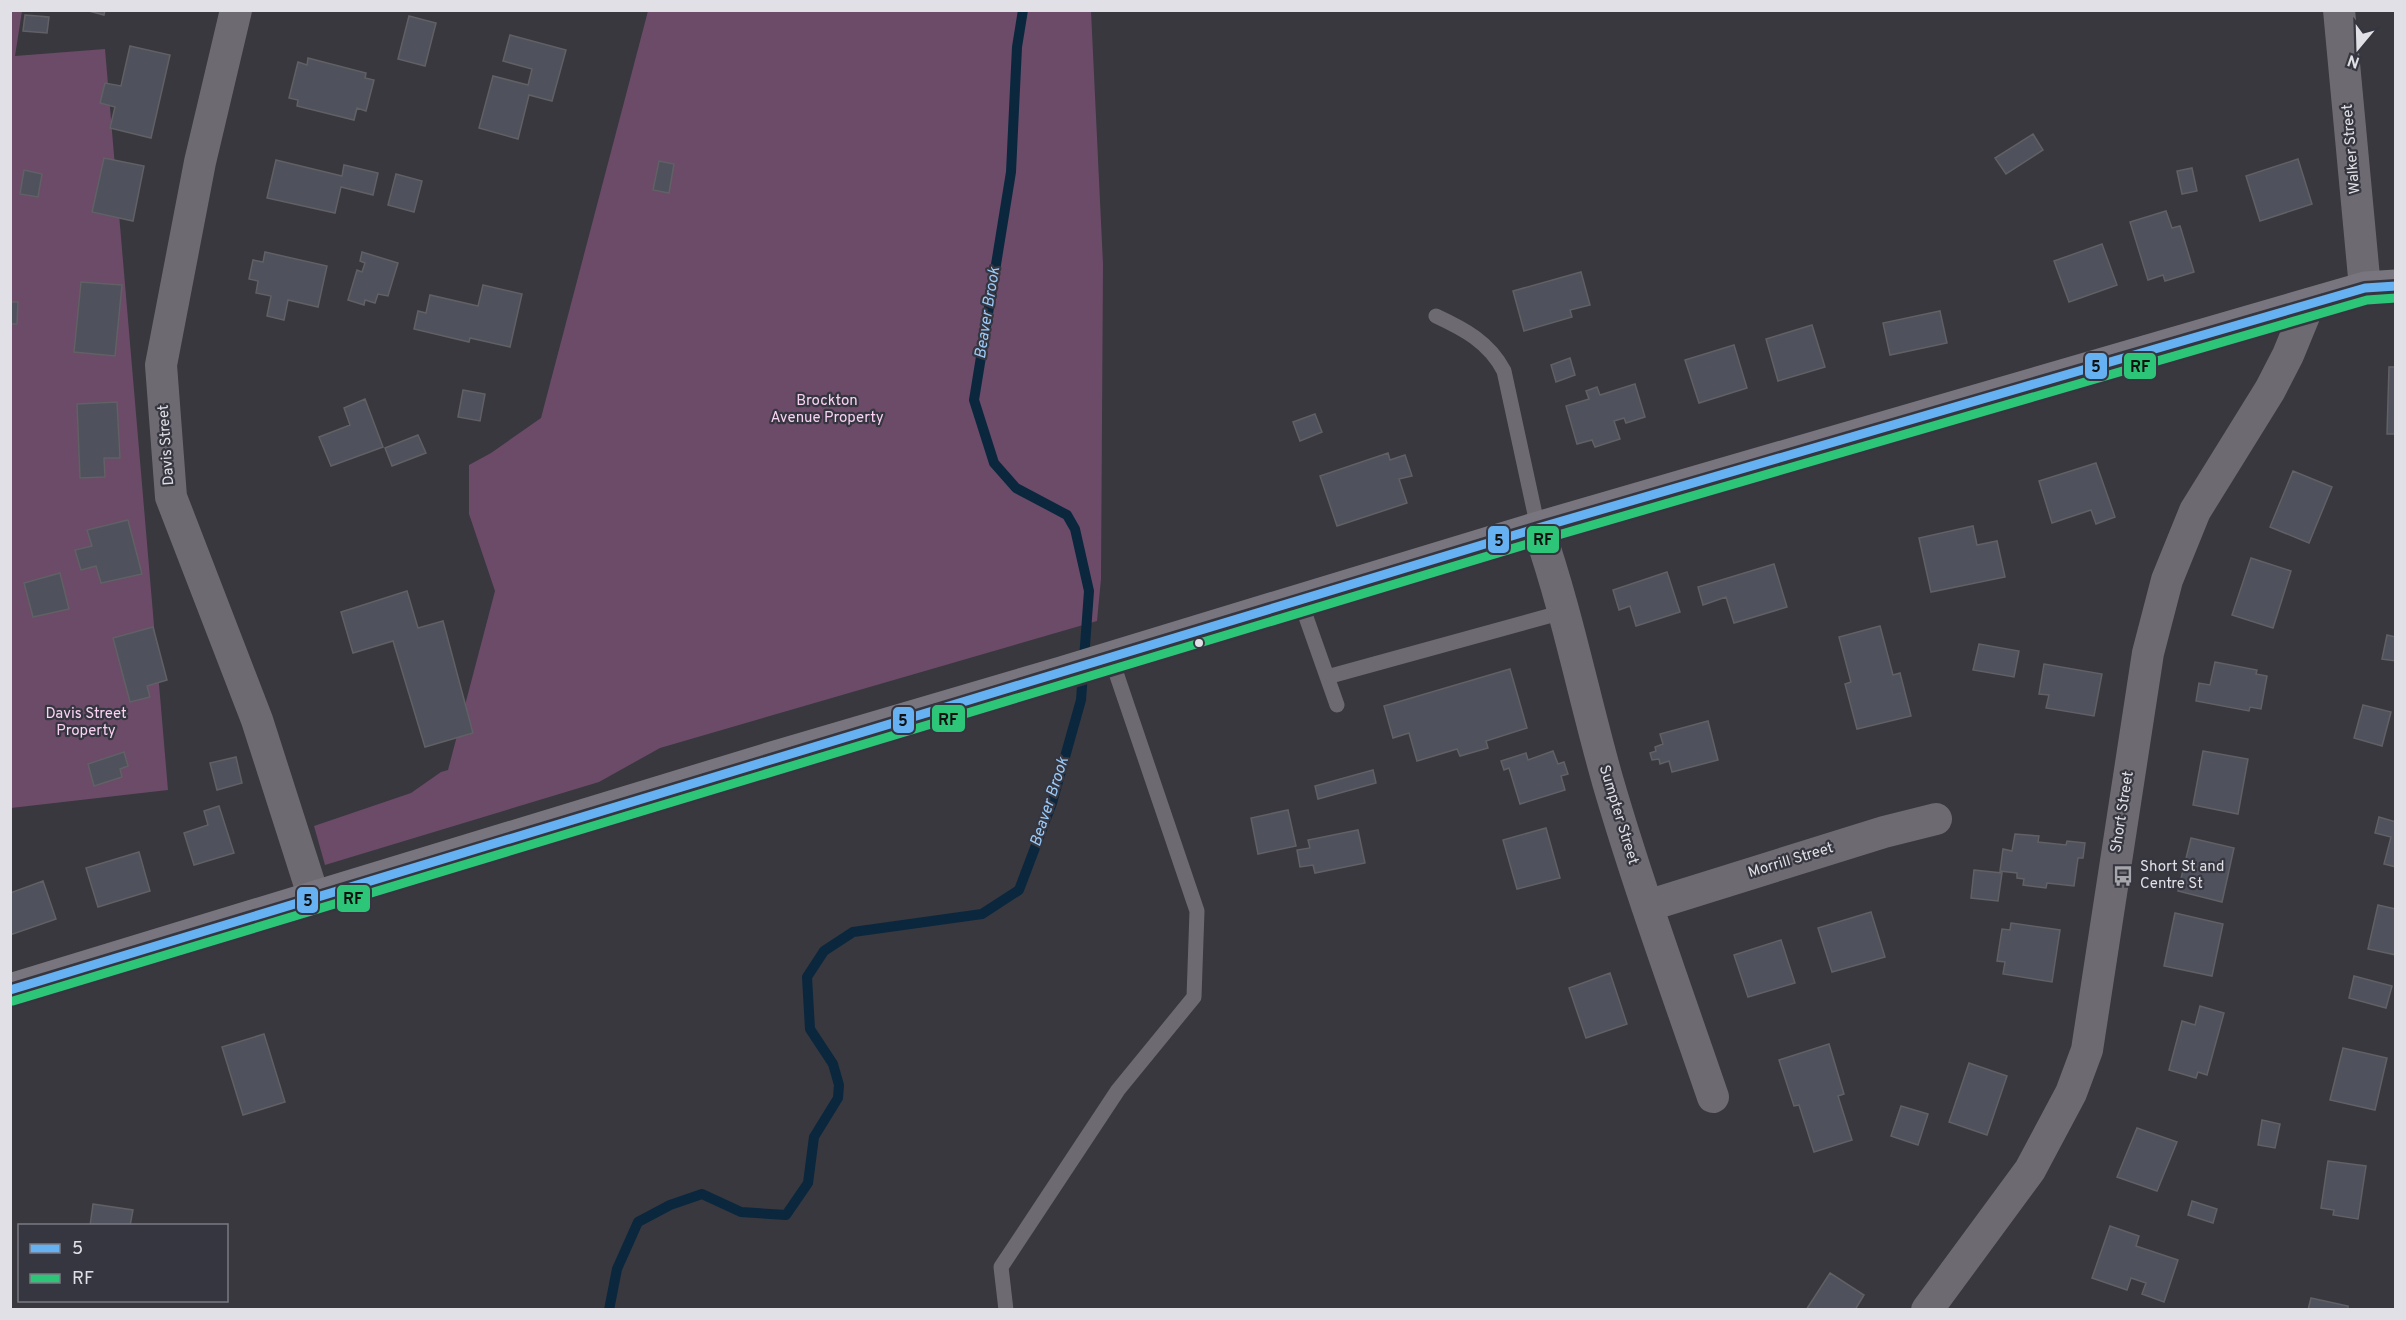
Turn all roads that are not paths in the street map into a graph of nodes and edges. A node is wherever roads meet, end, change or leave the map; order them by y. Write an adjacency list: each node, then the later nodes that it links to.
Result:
1 (236, 10): 13 (street, Davis Street)
2 (2340, 10): 3 (street, Walker Street)
3 (2380, 287): 4 (main road)
4 (2309, 304): 6 (main road); 18 (street, Short Street)
5 (1436, 316): 6 (lane)
6 (1538, 528): 7 (main road); 8 (street, Sumpter Street)
7 (1300, 600): 9 (main road); 10 (lane)
8 (1563, 612): 10 (lane); 14 (street, Sumpter Street)
9 (1108, 659): 13 (main road); 17 (lane)
10 (1327, 677): 11 (lane)
11 (1337, 705)
12 (1936, 819): 14 (street, Morrill Street)
13 (314, 898): 15 (main road)
14 (1647, 906): 16 (street, Sumpter Street)
15 (10, 990)
16 (1713, 1097)
17 (1006, 1310)
18 (1927, 1310)

